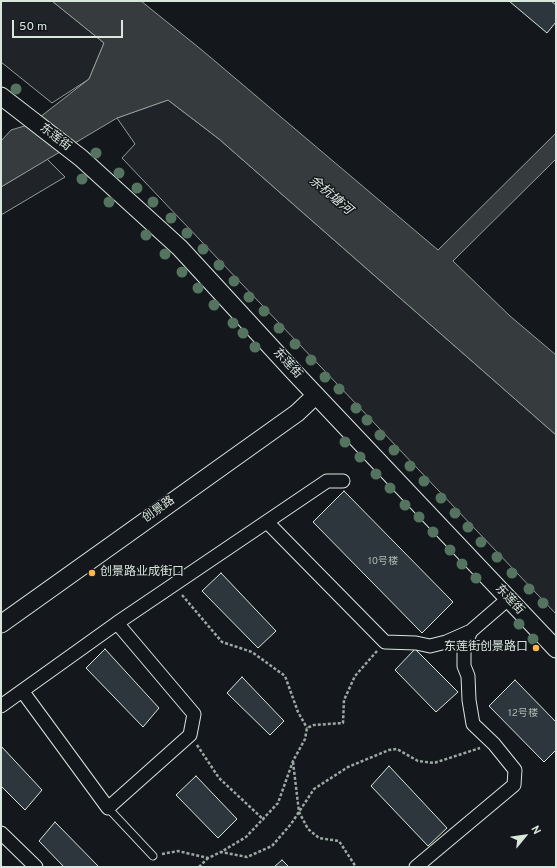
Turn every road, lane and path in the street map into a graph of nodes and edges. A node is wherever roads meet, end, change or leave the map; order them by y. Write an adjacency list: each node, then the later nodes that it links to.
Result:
1 (1, 96): 2 (street, 东莲街)
2 (316, 395): 6 (street, 东莲街); 8 (street, 创景路)
3 (344, 482): 4 (street)
4 (267, 522): 5 (street); 10 (street)
5 (174, 585): 7 (street); 14 (path)
6 (508, 599): 9 (street); 11 (street, 东莲街)
7 (117, 622): 12 (street); 15 (street)
8 (1, 624)
9 (471, 631): 10 (street); 16 (street)
10 (385, 642): 14 (path)
11 (556, 649)
12 (23, 692): 13 (street); 18 (street)
13 (1, 706)
14 (307, 728): 17 (path)
15 (190, 735): 18 (street); 20 (path)
16 (494, 744): 19 (path); 28 (street)
17 (293, 761): 19 (path); 20 (path)
18 (108, 808): 23 (lane)
19 (299, 812): 22 (path); 27 (path)
20 (264, 820): 22 (path)
21 (1, 833): 25 (street)
22 (221, 852): 24 (path)
23 (153, 856): 24 (path)
24 (208, 858): 26 (path)
25 (36, 867)
26 (199, 867)
27 (356, 867)
28 (416, 867)

